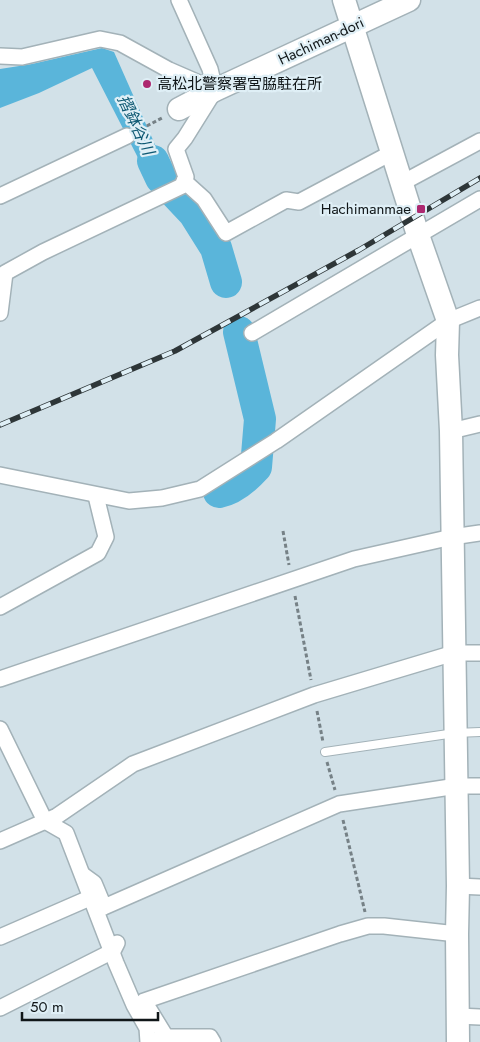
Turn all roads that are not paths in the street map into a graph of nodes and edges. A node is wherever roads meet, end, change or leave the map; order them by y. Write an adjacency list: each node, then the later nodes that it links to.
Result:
1 (179, 0): 6 (street)
2 (344, 0): 4 (street)
3 (409, 0): 4 (street, Hachiman-dori)
4 (353, 27): 6 (street, Hachiman-dori); 10 (street)
5 (0, 56): 6 (street)
6 (215, 90): 7 (street, Hachiman-dori); 12 (street)
7 (179, 110)
8 (127, 136): 13 (street)
9 (480, 141): 11 (street)
10 (393, 152): 11 (street); 12 (street)
11 (402, 183): 15 (street)
12 (179, 186): 17 (street)
13 (0, 196)
14 (480, 199): 15 (street)
15 (418, 235): 18 (street); 19 (street)
16 (480, 308): 18 (street)
17 (0, 313)
18 (448, 321): 21 (street); 23 (street)
19 (252, 333)
20 (480, 424): 21 (street)
21 (452, 431): 25 (street)
22 (0, 475): 23 (street)
23 (96, 496): 26 (street)
24 (480, 533): 25 (street)
25 (452, 537): 27 (street); 29 (street)
26 (0, 607)
27 (454, 653): 28 (street); 32 (street); 36 (street)
28 (480, 653)
29 (0, 678)
30 (0, 729): 36 (street)
31 (480, 732): 32 (lane)
32 (455, 733): 33 (lane); 34 (street)
33 (324, 752)
34 (457, 786): 35 (street); 38 (street); 39 (street)
35 (480, 786)
36 (45, 821): 37 (street); 39 (street)
37 (0, 841)
38 (469, 886): 40 (street)
39 (98, 902): 41 (street); 42 (street)
40 (457, 934): 44 (street); 45 (street)
41 (0, 936)
42 (113, 950): 43 (street); 46 (street)
43 (0, 1008)
44 (469, 1016): 48 (street)
45 (166, 1037): 46 (street); 47 (street)
46 (149, 1042)
47 (213, 1042)
48 (458, 1042)

